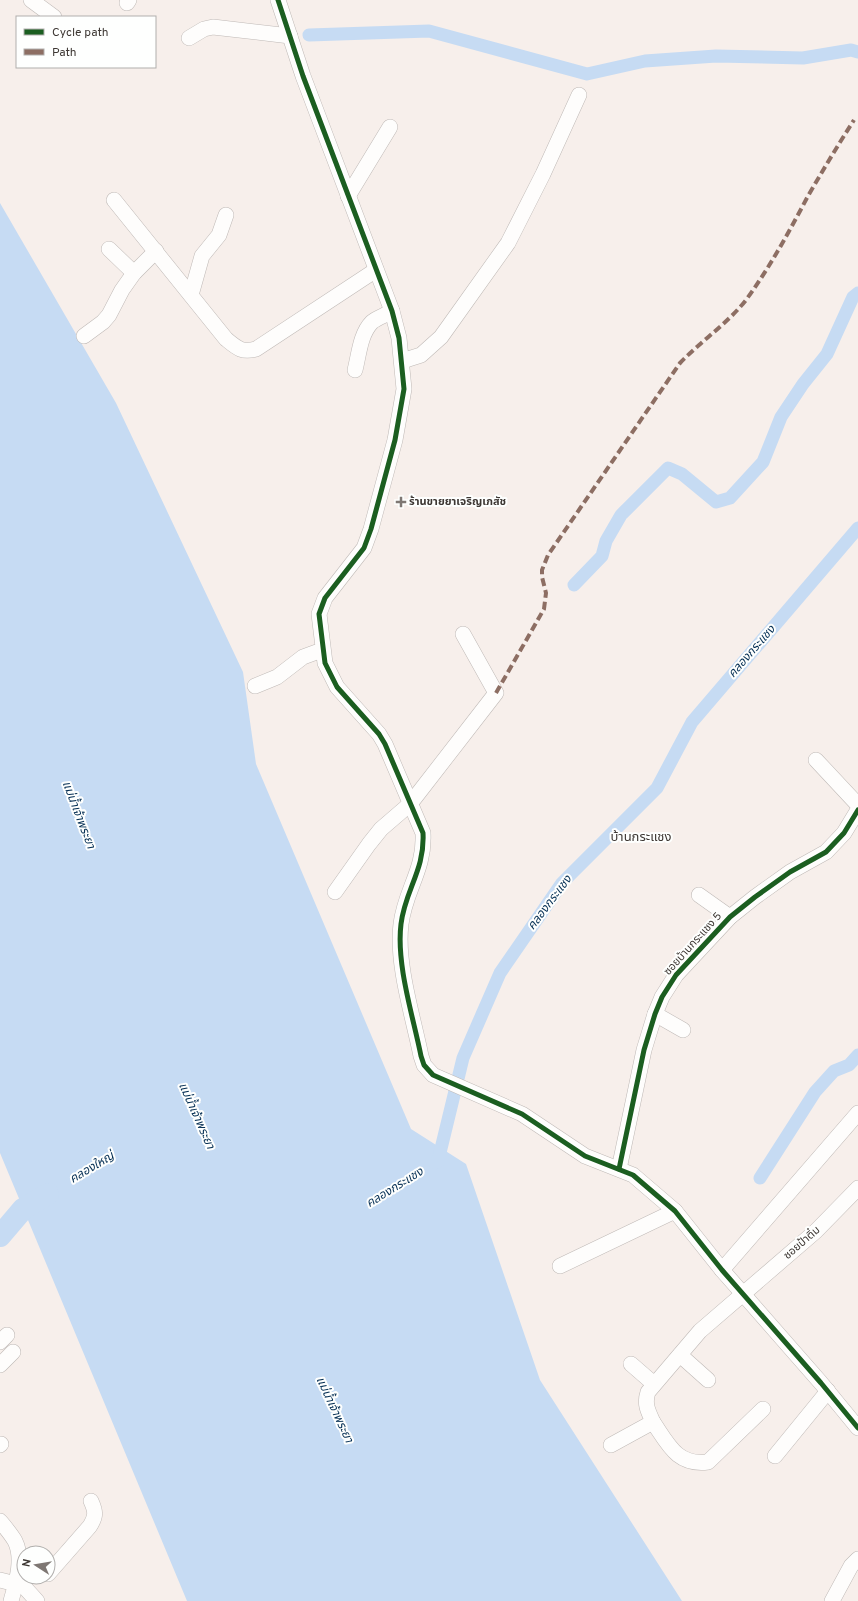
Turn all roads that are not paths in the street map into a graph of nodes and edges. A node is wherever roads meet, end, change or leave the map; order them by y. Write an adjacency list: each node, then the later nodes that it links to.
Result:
1 (31, 0): 3 (street)
2 (279, 6): 4 (street)
3 (53, 16)
4 (289, 34): 5 (street); 8 (street)
5 (189, 38)
6 (579, 95): 18 (street)
7 (390, 127): 8 (street)
8 (348, 196): 13 (street)
9 (114, 200): 12 (street)
10 (226, 215): 15 (street)
11 (109, 249): 14 (street)
12 (156, 251): 14 (street); 15 (street)
13 (376, 270): 15 (street); 16 (street)
14 (134, 274): 17 (street)
15 (190, 295)
16 (392, 311): 18 (street); 19 (street)
17 (84, 336)
18 (402, 361): 21 (street)
19 (355, 370)
20 (463, 634): 24 (street)
21 (322, 650): 22 (street); 24 (street)
22 (255, 686)
23 (816, 760): 25 (street)
24 (410, 804): 27 (street); 33 (street)
25 (858, 805)
26 (858, 810): 29 (street, ซอยบ้านกระแชง 5)
27 (335, 892)
28 (699, 895): 29 (street)
29 (730, 918): 30 (street, ซอยบ้านกระแชง 5)
30 (655, 1014): 31 (street); 33 (street, ซอยบ้านกระแชง 5)
31 (683, 1030)
32 (858, 1113): 37 (street)
33 (619, 1169): 35 (street)
34 (858, 1188): 38 (street, ซอยป้าติ๋ม)
35 (675, 1211): 36 (street); 37 (street)
36 (560, 1266)
37 (722, 1270): 38 (street)
38 (742, 1294): 40 (street, ซอยป้าติ๋ม); 45 (street)
39 (13, 1352): 41 (street)
40 (680, 1355): 43 (street); 44 (street, ซอยป้าติ๋ม)
41 (0, 1364)
42 (631, 1364): 44 (street)
43 (708, 1380)
44 (654, 1384): 47 (street, ซอยป้าติ๋ม)
45 (828, 1391): 48 (street); 50 (street)
46 (762, 1409): 47 (street, ซอยป้าติ๋ม)
47 (653, 1422): 49 (street)
48 (858, 1427)
49 (611, 1445)
50 (775, 1456)
51 (91, 1501): 55 (street)
52 (0, 1520): 53 (street)
53 (16, 1546)
54 (858, 1559): 63 (street)
55 (56, 1565)
56 (0, 1580): 57 (street)
57 (16, 1582)
58 (16, 1585): 62 (street)
59 (21, 1585): 61 (street)
60 (42, 1585): 61 (street)
61 (35, 1597)
62 (11, 1601)
63 (832, 1601)

